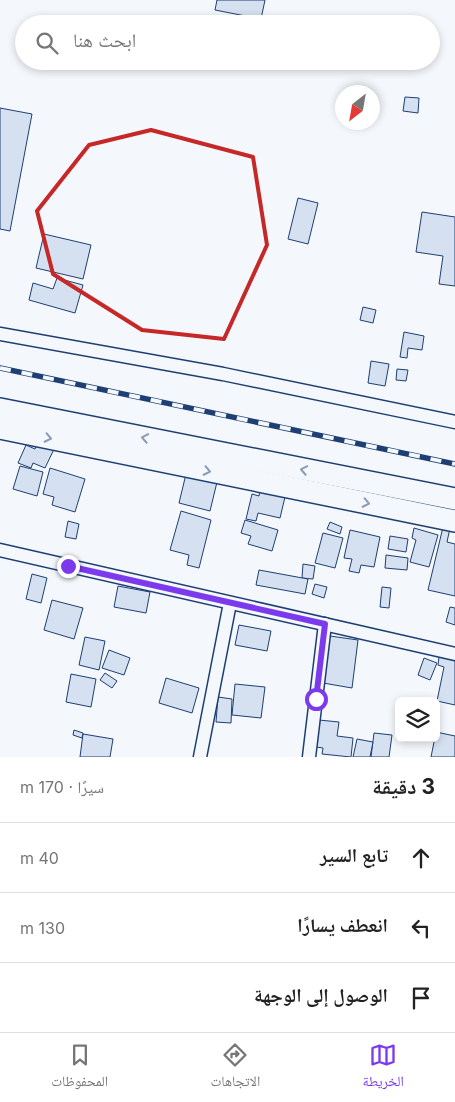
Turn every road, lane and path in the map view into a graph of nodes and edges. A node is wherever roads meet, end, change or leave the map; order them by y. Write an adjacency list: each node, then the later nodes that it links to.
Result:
1 (0, 334): 3 (street)
2 (0, 409): 5 (highway, one-way to 2)
3 (455, 422)
4 (0, 428): 6 (highway, one-way to 6)
5 (455, 499)
6 (455, 522)
7 (0, 550): 8 (street)
8 (230, 602): 9 (street); 11 (street)
9 (325, 624): 10 (street); 12 (street)
10 (455, 654)
11 (200, 757)
12 (310, 757)

